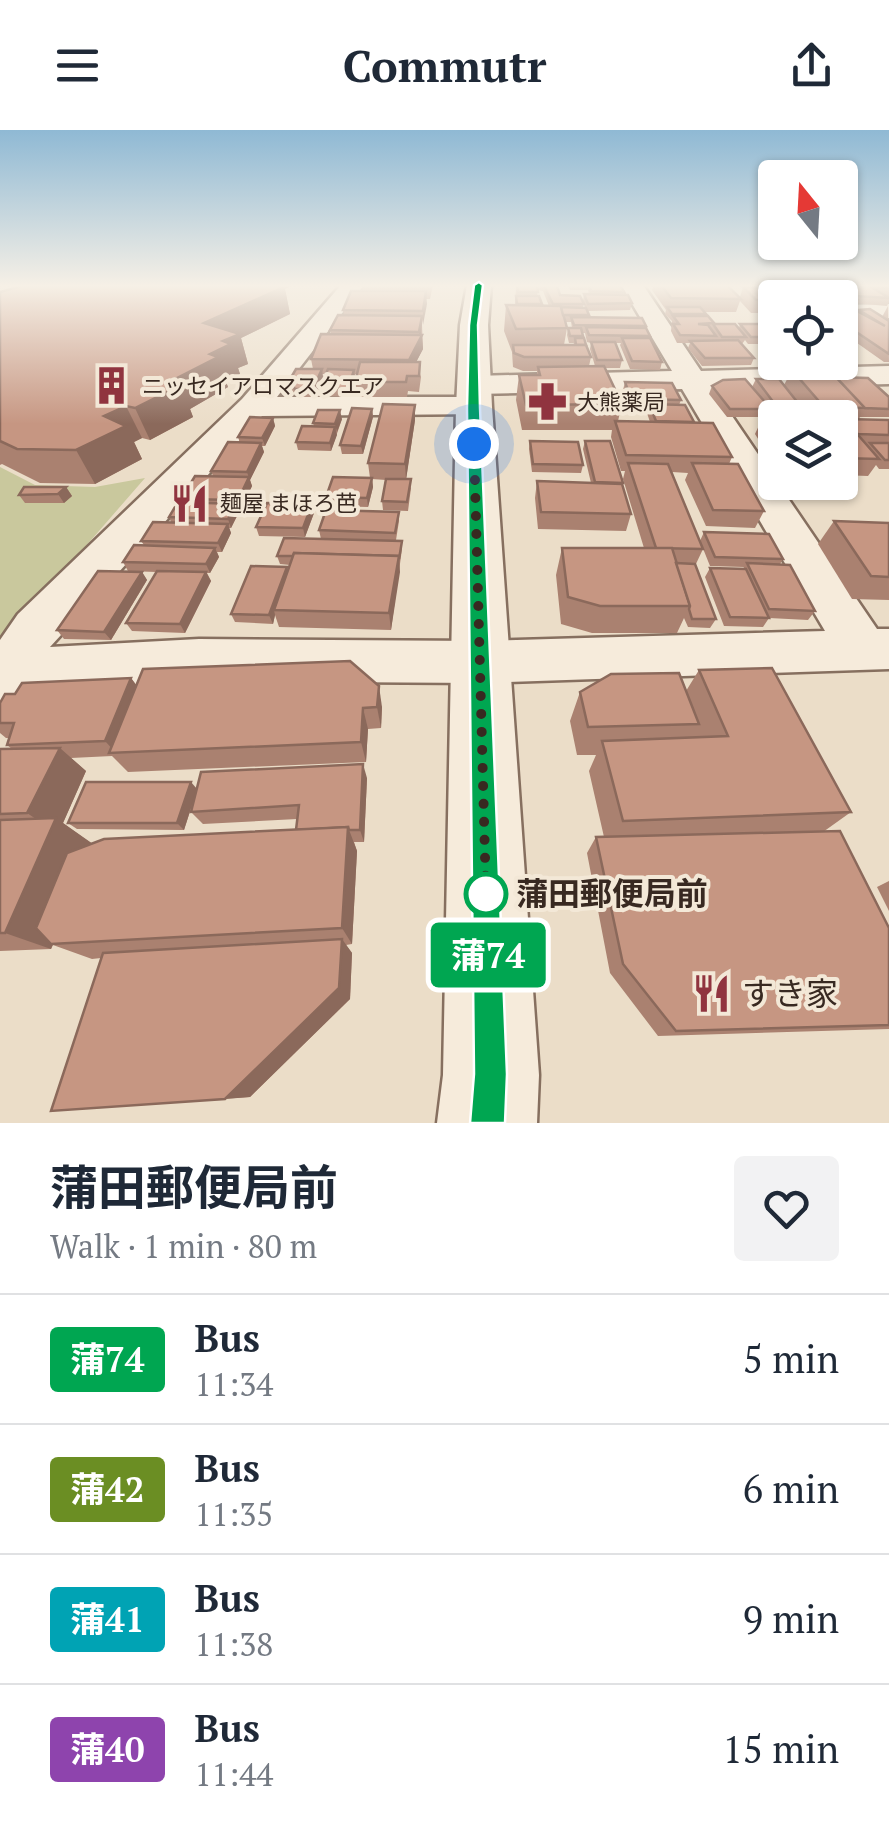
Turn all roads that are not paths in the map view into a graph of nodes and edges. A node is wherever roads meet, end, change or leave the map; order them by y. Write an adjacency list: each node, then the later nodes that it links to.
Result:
1 (315, 331): 8 (street)
2 (474, 331): 7 (street)
3 (662, 331): 6 (street)
4 (858, 358): 5 (street)
5 (885, 379): 6 (street)
6 (693, 380): 7 (street); 9 (street)
7 (474, 396): 8 (street); 10 (street)
8 (253, 406): 11 (street)
9 (876, 649): 10 (street)
10 (480, 662): 11 (street); 12 (street)
11 (3, 675)
12 (487, 1123)

